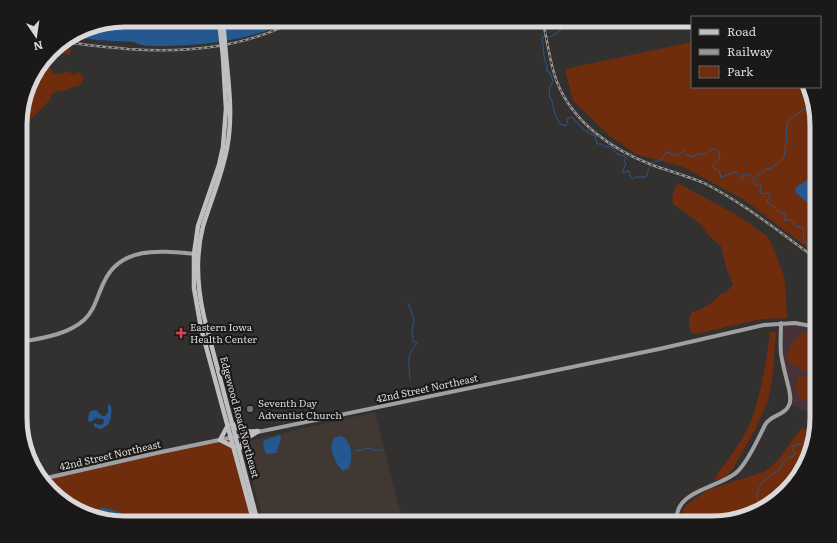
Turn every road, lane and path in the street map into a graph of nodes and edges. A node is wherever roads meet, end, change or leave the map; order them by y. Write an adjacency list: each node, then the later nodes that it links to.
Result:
1 (220, 27): 3 (main road, bridge)
2 (223, 27): 3 (main road, bridge)
3 (225, 56): 4 (main road, Edgewood Road Northeast); 5 (main road, Edgewood Road Northeast)
4 (212, 186): 5 (main road); 6 (main road, Edgewood Road Northeast)
5 (213, 198): 6 (main road, Edgewood Road Northeast)
6 (196, 254): 9 (street); 10 (main road, Edgewood Road Northeast)
7 (781, 323): 8 (street, 42nd Street Northeast); 11 (street, 42nd Street Northeast); 19 (street)
8 (810, 326)
9 (27, 341)
10 (230, 423): 11 (main road); 12 (main road, Edgewood Road Northeast); 13 (main road)
11 (258, 432): 12 (street, 42nd Street Northeast); 15 (main road)
12 (233, 437): 13 (street, 42nd Street Northeast); 14 (main road, Edgewood Road Northeast); 15 (main road, Edgewood Road Northeast)
13 (220, 440): 14 (main road); 16 (street, 42nd Street Northeast)
14 (234, 447): 17 (main road, Edgewood Road Northeast)
15 (239, 450): 18 (main road, Edgewood Road Northeast)
16 (47, 478)
17 (252, 516)
18 (256, 516)
19 (676, 516)

